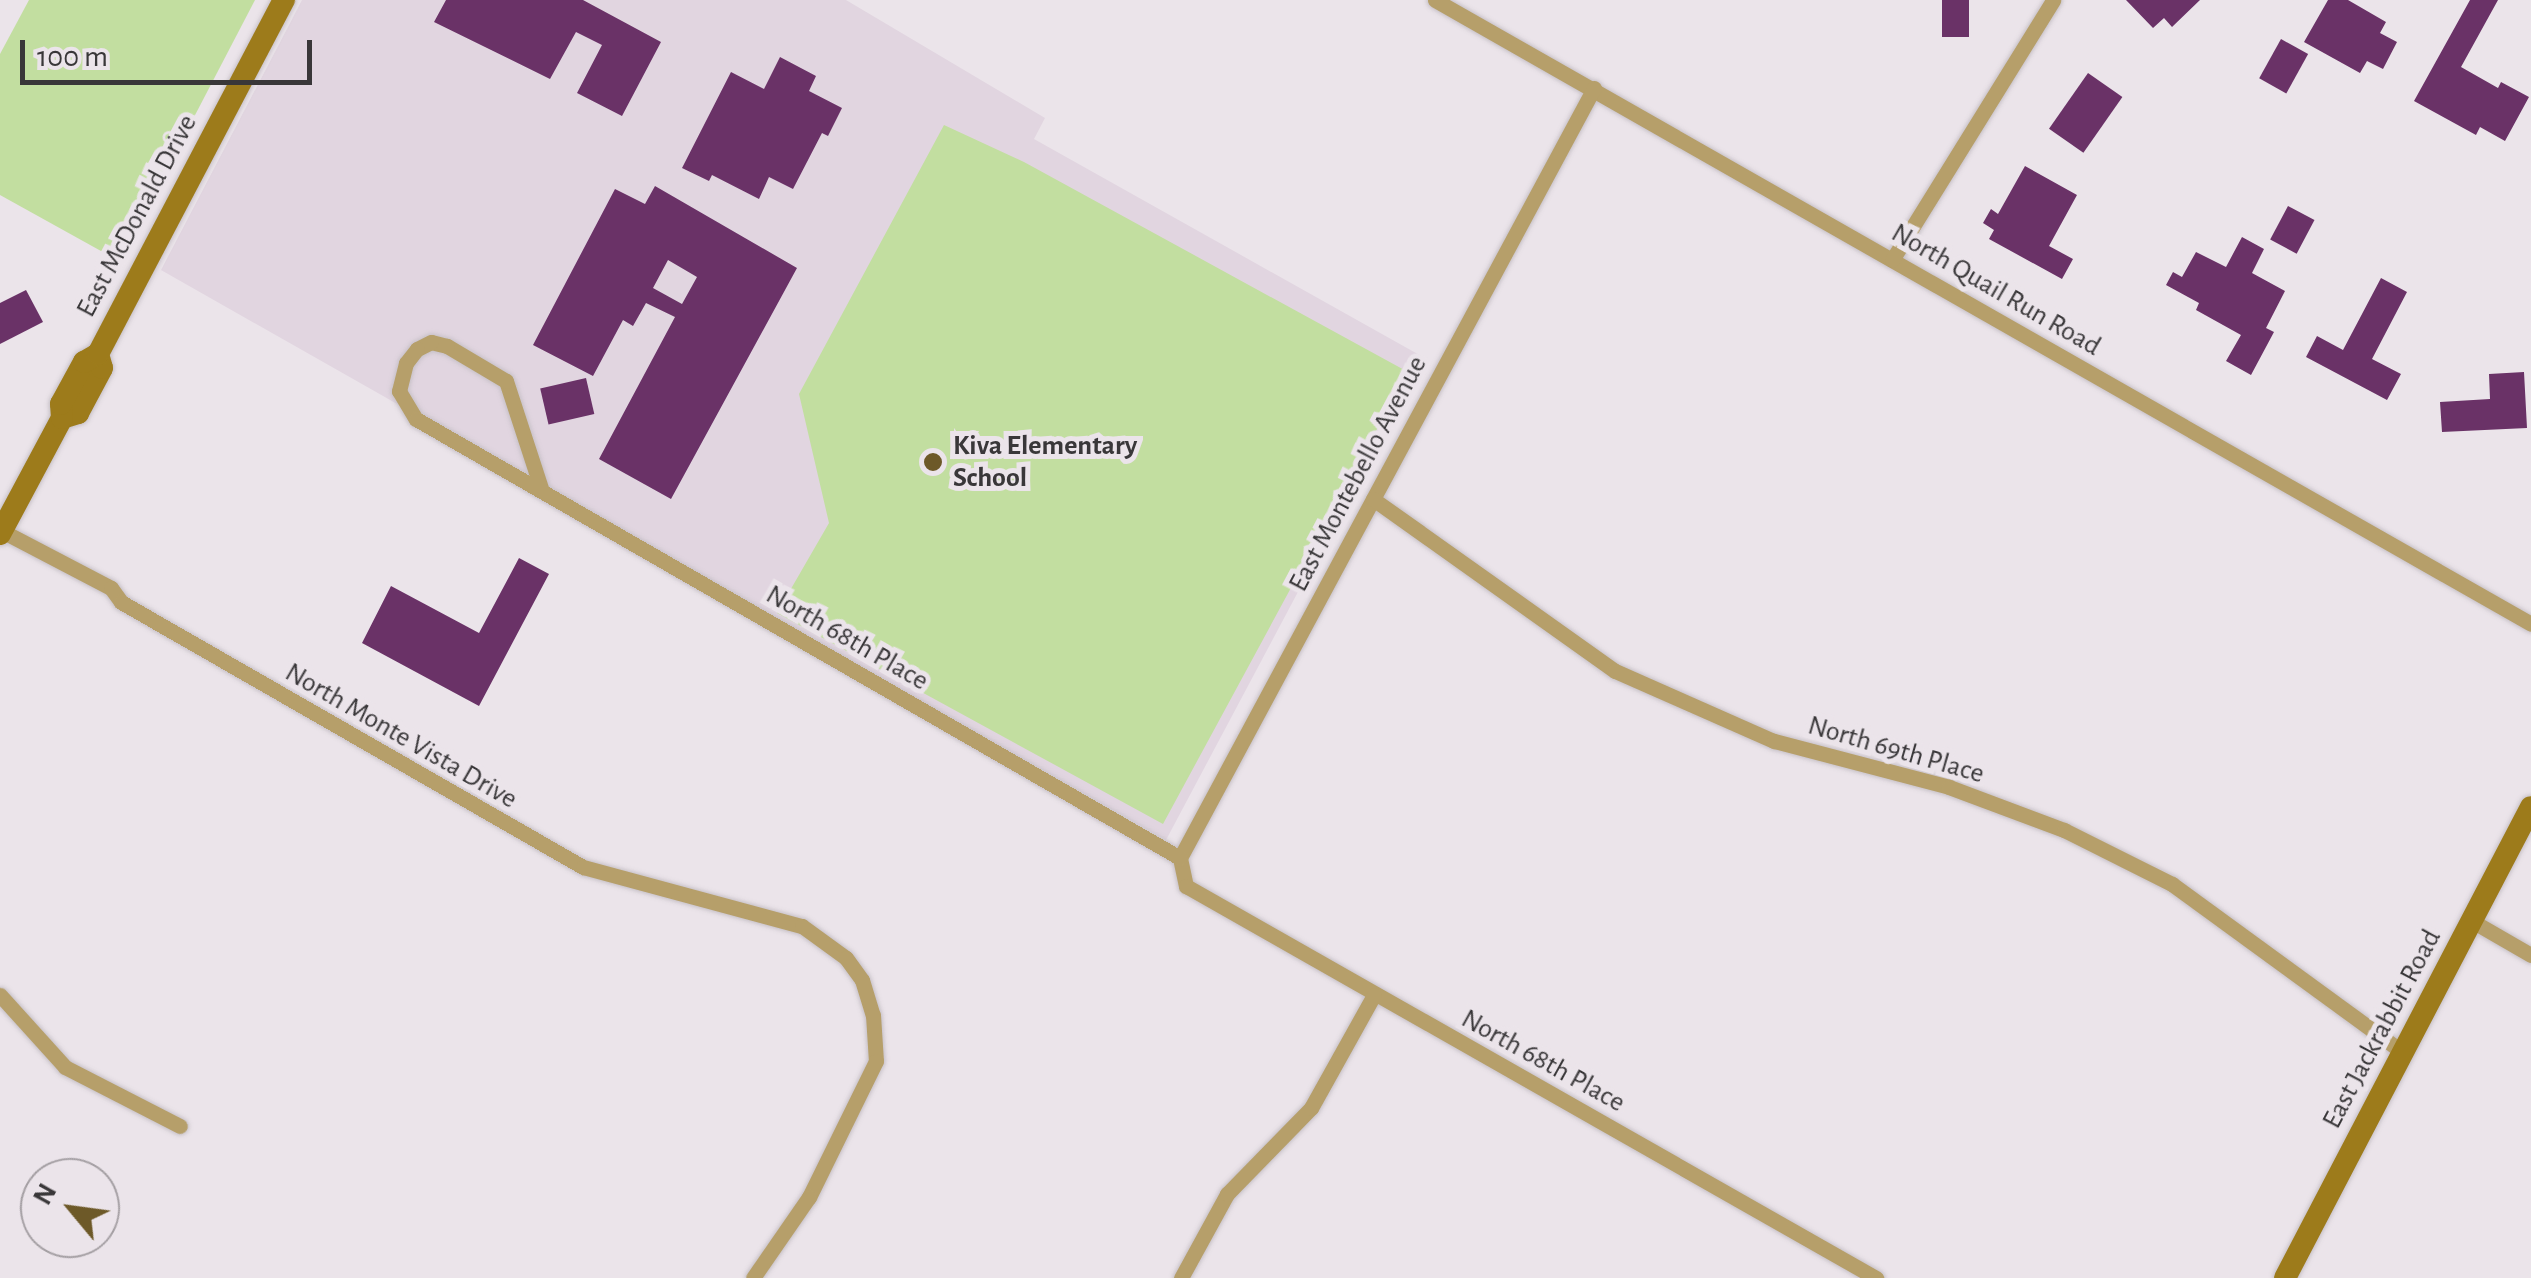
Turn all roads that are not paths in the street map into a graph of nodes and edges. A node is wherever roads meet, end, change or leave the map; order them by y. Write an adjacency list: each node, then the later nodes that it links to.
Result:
1 (284, 0): 8 (street, East McDonald Drive)
2 (1435, 0): 4 (street, North Quail Run Road)
3 (2053, 0): 5 (street)
4 (1594, 88): 5 (street, North Quail Run Road); 7 (street, East Montebello Avenue)
5 (1892, 260): 9 (street, North Quail Run Road)
6 (542, 491): 6 (street, North 68th Place); 11 (street, North 68th Place)
7 (1373, 499): 11 (street, East Montebello Avenue); 16 (street, North 69th Place)
8 (0, 531): 18 (street, North Monte Vista Drive)
9 (2531, 624)
10 (2531, 807): 12 (street, East Jackrabbit Road)
11 (1180, 858): 14 (street, North 68th Place)
12 (2472, 921): 13 (street); 16 (street, East Jackrabbit Road)
13 (2531, 954)
14 (1374, 994): 19 (street); 20 (street, North 68th Place)
15 (0, 995): 17 (street)
16 (2402, 1052): 21 (street, East Jackrabbit Road)
17 (180, 1126)
18 (753, 1278)
19 (1181, 1278)
20 (1876, 1278)
21 (2285, 1278)

